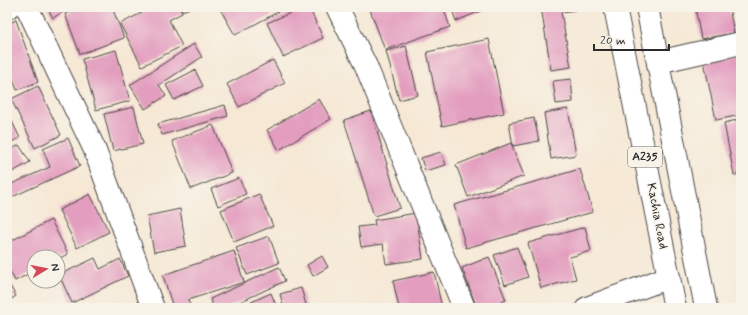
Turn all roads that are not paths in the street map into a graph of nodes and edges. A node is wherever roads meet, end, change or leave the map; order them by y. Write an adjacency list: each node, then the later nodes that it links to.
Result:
1 (27, 7): 8 (main road)
2 (337, 7): 9 (main road)
3 (616, 7): 7 (main road, Kachia Road / A235)
4 (648, 7): 6 (main road, A235)
5 (741, 43): 6 (main road)
6 (658, 62): 12 (main road, A235)
7 (669, 277): 10 (main road); 11 (main road, Kachia Road / A235)
8 (153, 308)
9 (464, 308)
10 (587, 308)
11 (675, 308)
12 (706, 308)

